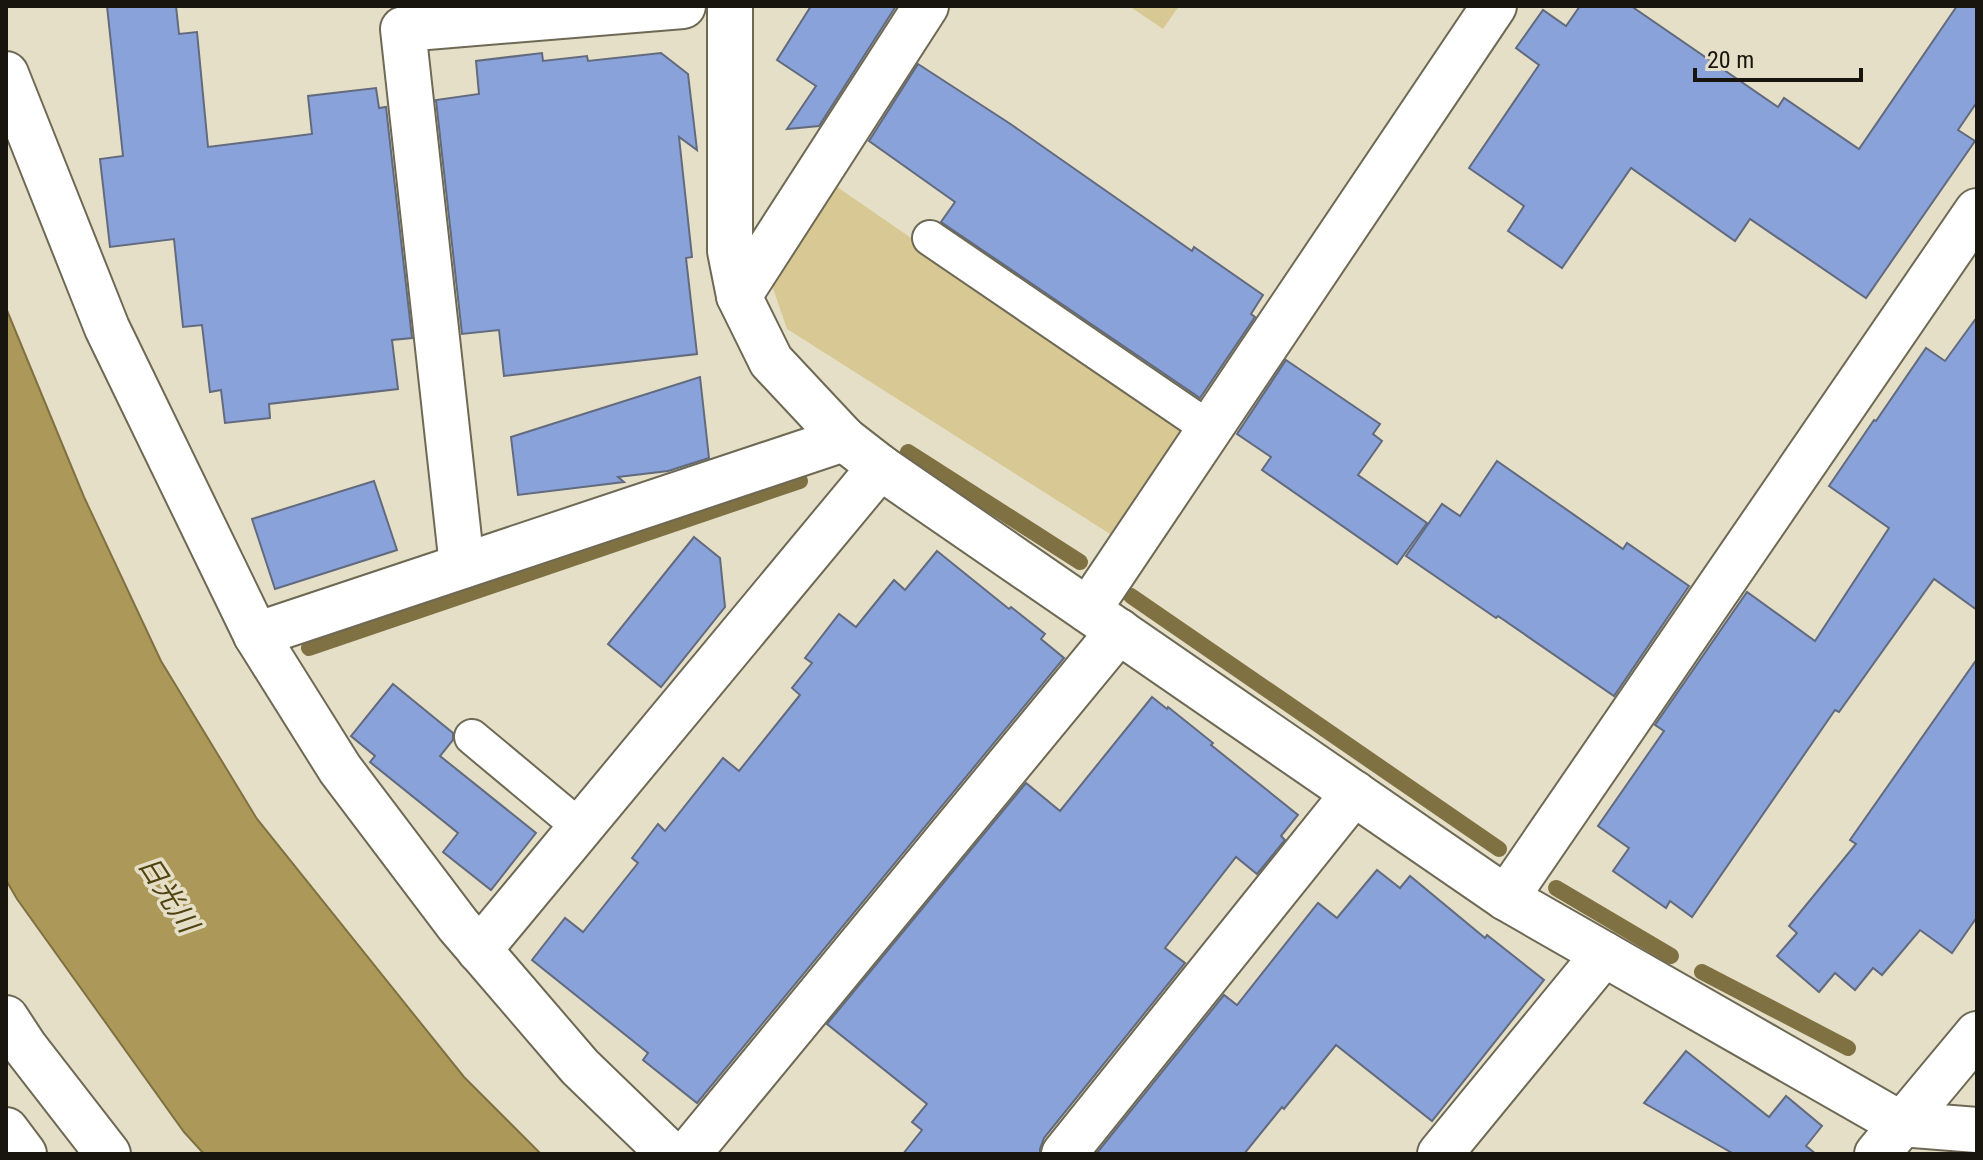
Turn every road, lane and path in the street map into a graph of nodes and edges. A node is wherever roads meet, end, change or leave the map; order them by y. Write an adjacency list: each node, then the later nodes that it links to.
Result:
1 (683, 6): 12 (street)
2 (730, 6): 8 (street)
3 (926, 6): 8 (street)
4 (1494, 6): 9 (street)
5 (6, 74): 14 (street)
6 (1977, 211): 18 (street)
7 (930, 238): 9 (lane)
8 (739, 296): 10 (street)
9 (1210, 429): 13 (street)
10 (844, 439): 11 (street); 12 (street)
11 (880, 467): 13 (street); 17 (street)
12 (462, 566): 14 (street)
13 (1104, 621): 16 (street); 29 (street)
14 (256, 635): 19 (street)
15 (472, 737): 17 (lane)
16 (1354, 793): 18 (street); 30 (street)
17 (581, 828): 19 (street)
18 (1506, 898): 20 (street)
19 (479, 950): 28 (street)
20 (1604, 954): 25 (street); 31 (street)
21 (6, 1018): 27 (street)
22 (1977, 1034): 25 (street)
23 (6, 1130): 26 (street)
24 (1977, 1130): 25 (street)
25 (1889, 1139)
26 (24, 1154)
27 (108, 1154)
28 (670, 1154)
29 (688, 1154)
30 (1064, 1154)
31 (1440, 1154)

